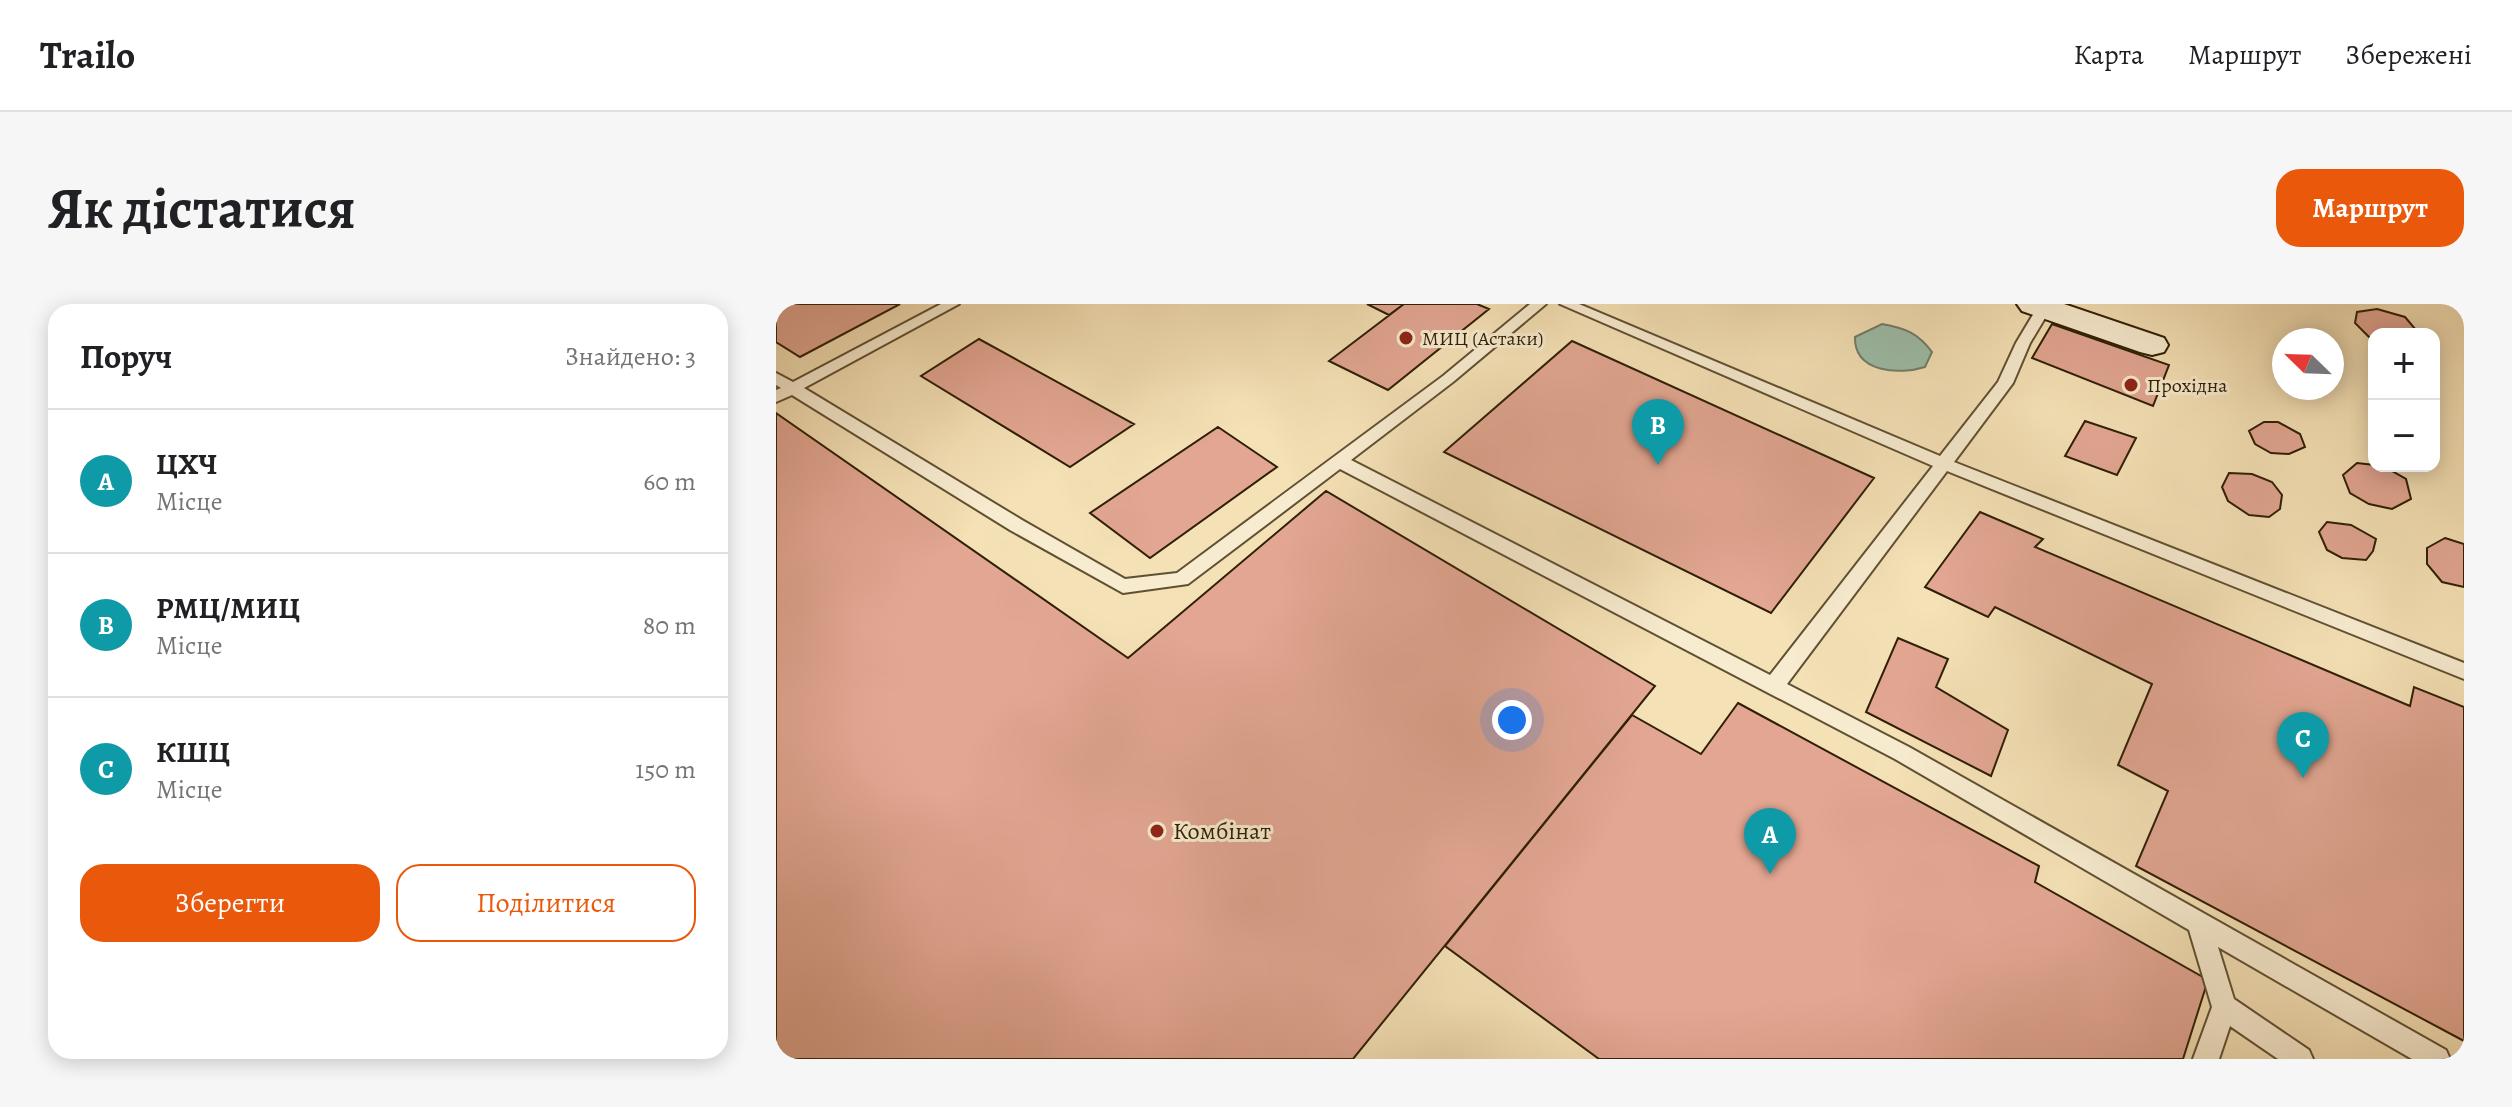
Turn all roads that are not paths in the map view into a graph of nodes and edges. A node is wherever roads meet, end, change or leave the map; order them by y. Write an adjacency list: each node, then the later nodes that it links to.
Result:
1 (952, 304): 7 (lane)
2 (1539, 304): 9 (lane)
3 (1567, 304): 10 (lane)
4 (2039, 305): 5 (street); 10 (lane)
5 (2152, 345)
6 (776, 378): 7 (lane)
7 (795, 387): 8 (lane); 9 (lane)
8 (776, 397)
9 (1339, 461): 12 (lane)
10 (1944, 464): 11 (lane); 12 (lane)
11 (2464, 671)
12 (1773, 687): 13 (lane)
13 (2200, 925): 14 (lane); 17 (lane)
14 (2221, 996): 15 (lane); 16 (lane)
15 (2206, 1059)
16 (2300, 1059)
17 (2437, 1059)

